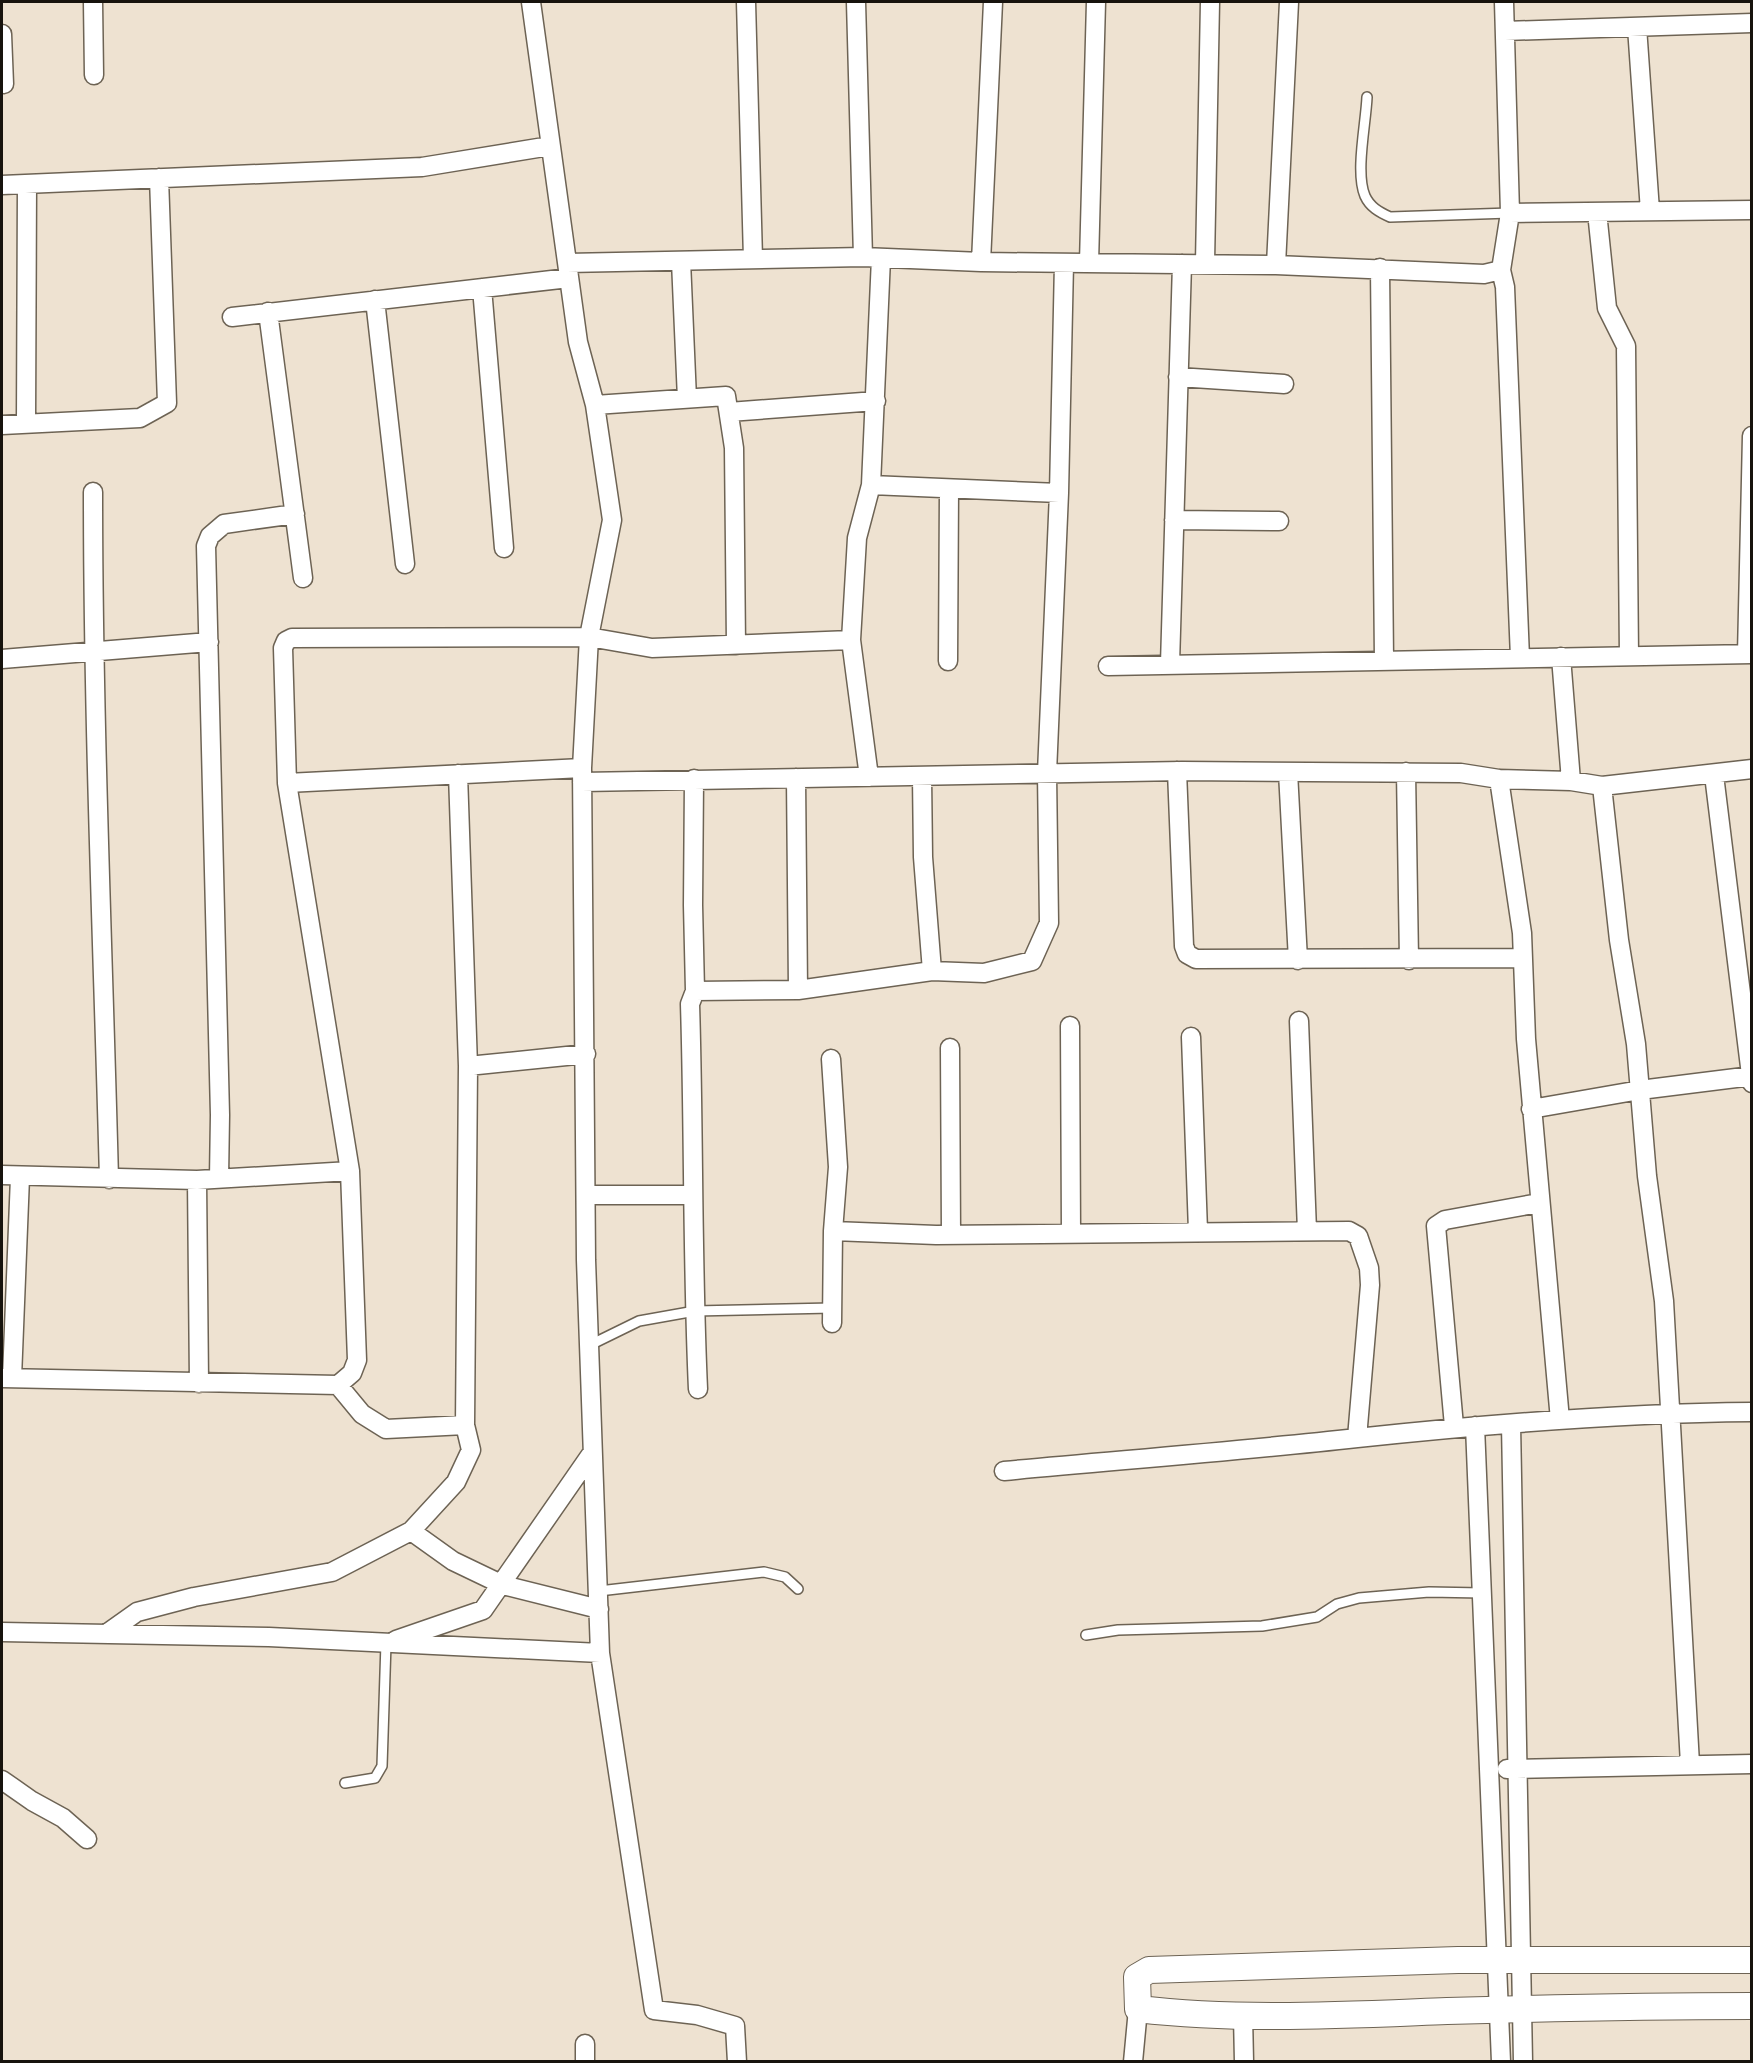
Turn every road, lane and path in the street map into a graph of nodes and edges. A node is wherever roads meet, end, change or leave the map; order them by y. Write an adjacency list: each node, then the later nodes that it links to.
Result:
1 (93, 2): 14 (street)
2 (531, 2): 17 (street)
3 (746, 2): 26 (street)
4 (856, 2): 25 (street)
5 (993, 2): 28 (street)
6 (1096, 2): 30 (street)
7 (1210, 2): 31 (street)
8 (1289, 2): 33 (street)
9 (1504, 2): 12 (street)
10 (1752, 23): 11 (street)
11 (1636, 27): 12 (street); 22 (street)
12 (1505, 31): 24 (street)
13 (2, 34): 15 (street)
14 (94, 75)
15 (4, 84)
16 (1367, 97): 24 (lane)
17 (550, 146): 18 (street); 35 (street)
18 (159, 178): 19 (street); 47 (street)
19 (27, 184): 20 (street); 47 (street)
20 (2, 186)
21 (1752, 210): 22 (street)
22 (1650, 211): 23 (street)
23 (1597, 212): 24 (street); 66 (street)
24 (1510, 213): 36 (street)
25 (872, 257): 26 (street); 28 (street); 44 (street)
26 (753, 259): 27 (street)
27 (681, 261): 35 (street); 43 (street)
28 (981, 262): 29 (street)
29 (1064, 263): 30 (street); 53 (street)
30 (1089, 263): 32 (street)
31 (1204, 263): 32 (street); 33 (street)
32 (1182, 264): 41 (street)
33 (1276, 265): 34 (street)
34 (1380, 268): 36 (street); 70 (street)
35 (568, 270): 37 (street); 45 (street)
36 (1501, 270): 68 (street)
37 (482, 288): 38 (street); 57 (street)
38 (375, 300): 39 (street); 58 (street)
39 (268, 312): 40 (street); 54 (street)
40 (232, 316)
41 (1178, 377): 42 (street); 55 (street)
42 (1284, 384)
43 (687, 399): 45 (street); 46 (street)
44 (876, 401): 46 (street); 50 (street)
45 (595, 405): 60 (street)
46 (729, 412): 63 (street)
47 (26, 423): 48 (street)
48 (2, 425)
49 (1752, 436): 65 (street)
50 (871, 485): 51 (street); 61 (street)
51 (950, 489): 53 (street); 71 (street)
52 (93, 492): 64 (street)
53 (1059, 494): 78 (street)
54 (295, 514): 59 (street); 62 (street)
55 (1174, 520): 56 (street); 72 (street)
56 (1279, 521)
57 (504, 548)
58 (405, 564)
59 (303, 578)
60 (589, 637): 63 (street); 80 (street); 88 (street)
61 (851, 640): 63 (street); 83 (street)
62 (209, 642): 64 (street); 110 (street)
63 (736, 645)
64 (93, 651): 69 (street); 111 (street)
65 (1750, 654): 66 (street)
66 (1629, 656): 67 (street)
67 (1561, 657): 68 (street); 87 (street)
68 (1520, 658): 70 (street)
69 (2, 659)
70 (1384, 660): 72 (street)
71 (948, 661)
72 (1170, 664): 73 (street)
73 (1108, 666)
74 (1752, 769): 81 (street)
75 (1177, 771): 76 (street); 78 (street); 91 (street)
76 (1288, 772): 77 (street); 91 (street)
77 (1406, 772): 86 (street); 92 (street)
78 (1047, 773): 82 (street); 93 (street)
79 (458, 774): 80 (street); 88 (street); 102 (street)
80 (582, 775): 85 (street); 100 (street)
81 (1714, 775): 89 (street); 103 (street)
82 (922, 776): 83 (street); 93 (street)
83 (869, 777): 84 (street)
84 (796, 778): 85 (street); 94 (street)
85 (694, 779): 95 (street)
86 (1498, 779): 87 (street); 90 (street)
87 (1571, 781): 89 (street)
88 (287, 783): 107 (street)
89 (1602, 786): 105 (street)
90 (1523, 958): 92 (street); 106 (street)
91 (1298, 960): 92 (street)
92 (1409, 960)
93 (932, 971): 94 (street)
94 (798, 990): 95 (street)
95 (695, 991): 114 (street)
96 (1299, 1022): 118 (street)
97 (1070, 1026): 119 (street)
98 (1191, 1037): 117 (street)
99 (950, 1048): 120 (street)
100 (586, 1054): 102 (street); 113 (street)
101 (831, 1059): 116 (street)
102 (468, 1066): 132 (street)
103 (1751, 1076): 104 (street); 105 (street)
104 (1752, 1083)
105 (1640, 1090): 106 (street); 129 (street)
106 (1532, 1109): 115 (street)
107 (350, 1171): 110 (street); 126 (street)
108 (2, 1175): 109 (street)
109 (20, 1177): 111 (street); 124 (street)
110 (219, 1178): 112 (street)
111 (109, 1179): 112 (street)
112 (197, 1180): 125 (street)
113 (586, 1195): 114 (street); 123 (street)
114 (692, 1195): 121 (street)
115 (1539, 1203): 130 (street); 133 (street)
116 (832, 1231): 120 (street); 122 (street)
117 (1198, 1231): 118 (street); 119 (street)
118 (1307, 1231): 135 (street)
119 (1071, 1234): 120 (street)
120 (951, 1235)
121 (695, 1311): 122 (lane); 123 (lane); 127 (street)
122 (832, 1316)
123 (588, 1346): 136 (street)
124 (7, 1378): 125 (street)
125 (199, 1383): 126 (street)
126 (338, 1385): 132 (street)
127 (698, 1389)
128 (1752, 1412): 129 (street)
129 (1672, 1414): 130 (street); 148 (street)
130 (1560, 1420): 131 (street)
131 (1511, 1424): 134 (street); 150 (street)
132 (465, 1425): 138 (street)
133 (1454, 1426): 134 (street); 135 (street)
134 (1475, 1426): 141 (street)
135 (1357, 1438): 137 (street)
136 (592, 1453): 139 (street); 142 (street)
137 (1004, 1471)
138 (411, 1531): 139 (street); 144 (street)
139 (503, 1585): 142 (street); 146 (street)
140 (798, 1589): 142 (lane)
141 (1482, 1593): 145 (lane); 151 (street)
142 (599, 1600): 147 (street)
143 (2, 1632): 144 (street)
144 (106, 1634): 146 (street)
145 (1086, 1635)
146 (386, 1643): 147 (street); 153 (lane)
147 (600, 1653): 161 (street)
148 (1690, 1764): 149 (street); 150 (street)
149 (1752, 1764)
150 (1517, 1768): 151 (street); 155 (street)
151 (1490, 1770): 155 (street)
152 (2, 1780): 154 (street)
153 (345, 1783)
154 (87, 1839)
155 (1510, 1960): 156 (street); 158 (street); 159 (street)
156 (1752, 1960)
157 (1752, 2006): 159 (street)
158 (1138, 2009): 160 (street); 162 (street)
159 (1511, 2009): 160 (street); 164 (street); 165 (street)
160 (1243, 2015): 163 (street)
161 (738, 2061)
162 (1133, 2061)
163 (1244, 2061)
164 (1501, 2061)
165 (1523, 2061)

